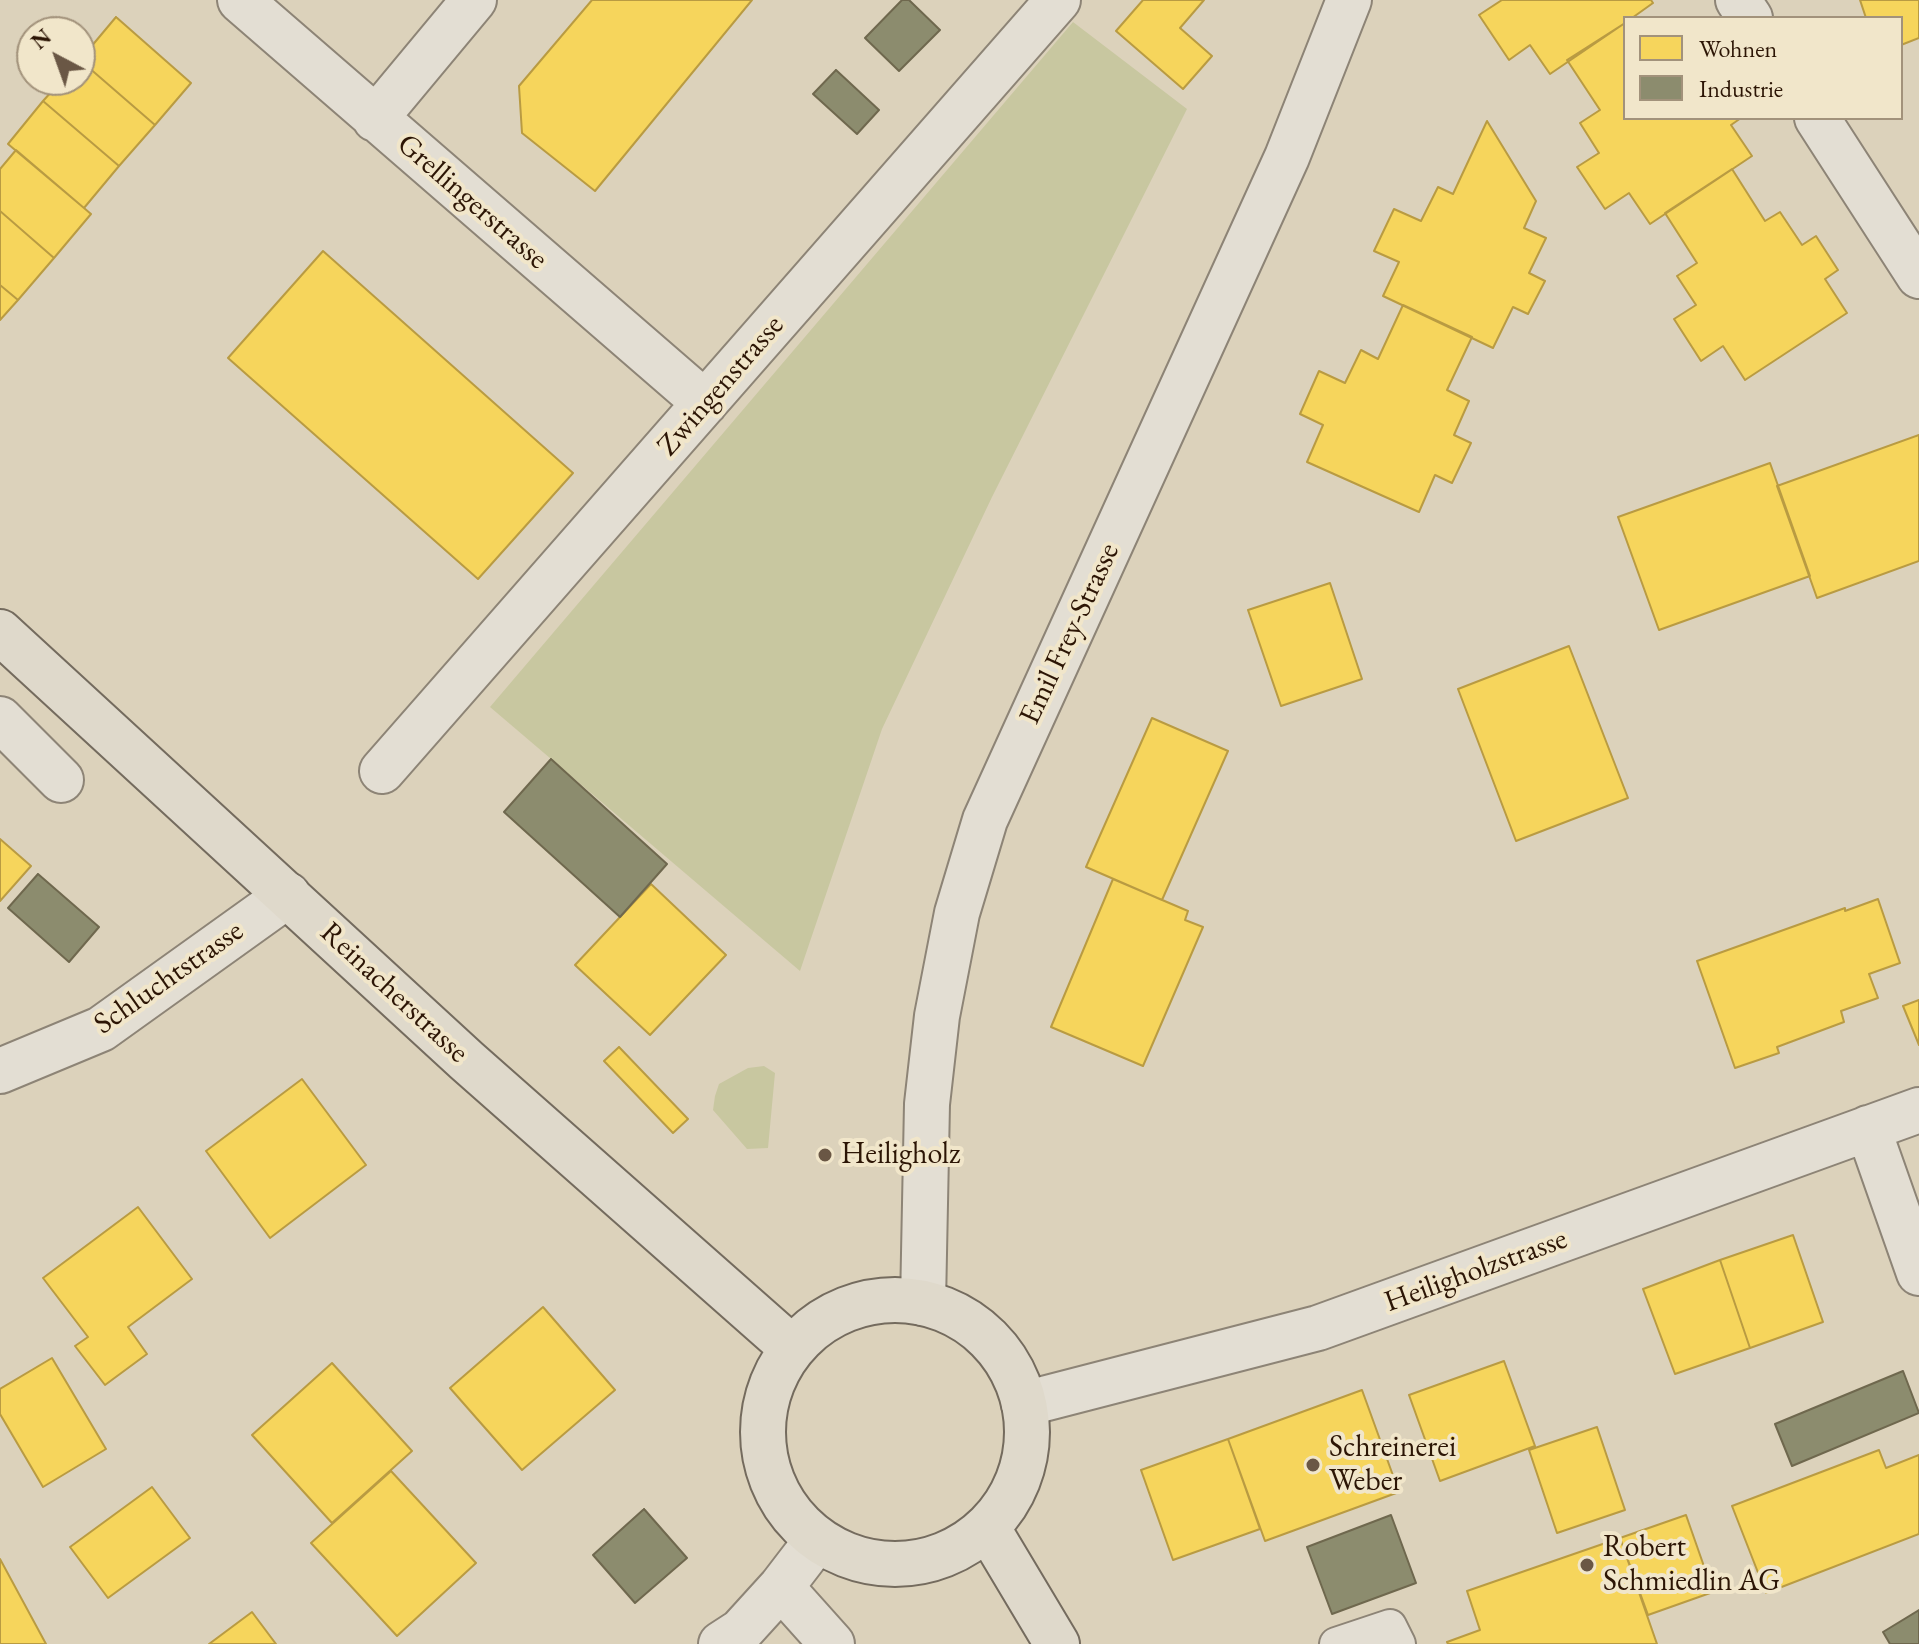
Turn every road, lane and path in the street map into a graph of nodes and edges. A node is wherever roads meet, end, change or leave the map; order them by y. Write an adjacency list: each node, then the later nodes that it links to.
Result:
1 (240, 0): 5 (street, Grellingerstrasse)
2 (474, 0): 5 (street)
3 (1058, 0): 8 (street, Zwingenstrasse)
4 (1349, 0): 18 (street, Emil Frey-Strasse)
5 (375, 119): 8 (street, Grellingerstrasse)
6 (1818, 120): 7 (street)
7 (1919, 276)
8 (705, 403): 11 (street, Zwingenstrasse)
9 (0, 632): 13 (main road, Reinacherstrasse)
10 (0, 719): 12 (street)
11 (382, 771)
12 (61, 780)
13 (288, 895): 14 (street, Schluchtstrasse); 19 (main road, Reinacherstrasse)
14 (0, 1071)
15 (1919, 1110): 16 (street, Heiligholzstrasse)
16 (1868, 1128): 17 (street); 20 (street, Heiligholzstrasse)
17 (1919, 1273)
18 (923, 1303): 19 (main road); 20 (main road)
19 (792, 1348): 22 (main road)
20 (1024, 1404): 21 (main road)
21 (987, 1527): 22 (main road); 26 (main road)
22 (817, 1540): 23 (street)
23 (781, 1587): 24 (street); 25 (street)
24 (721, 1644)
25 (832, 1644)
26 (1057, 1644)
27 (1336, 1644): 28 (lane)
28 (1399, 1644)

